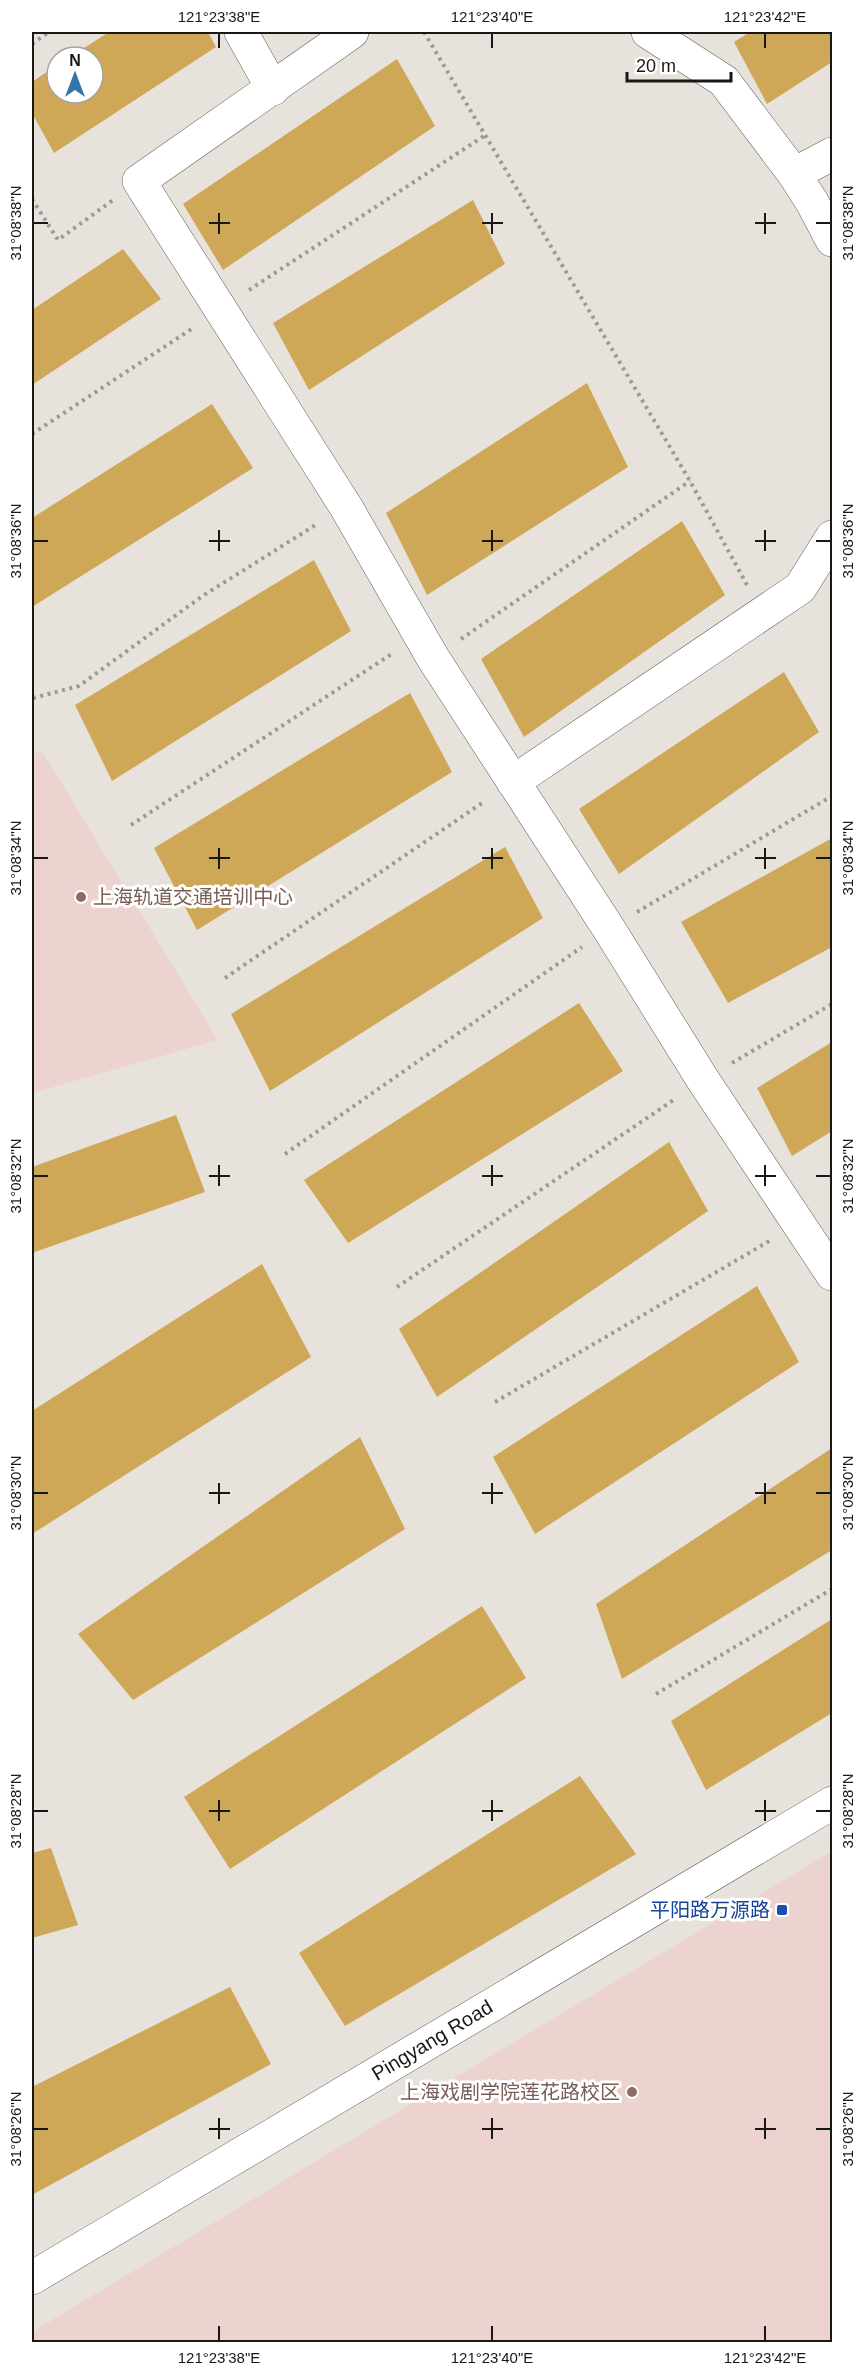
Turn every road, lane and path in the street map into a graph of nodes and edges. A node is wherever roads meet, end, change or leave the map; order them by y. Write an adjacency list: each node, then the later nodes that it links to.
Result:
1 (49, 32): 6 (path)
2 (241, 32): 7 (street)
3 (352, 32): 7 (street)
4 (424, 32): 8 (path)
5 (648, 32): 10 (street)
6 (32, 44)
7 (273, 89): 11 (street)
8 (484, 136): 15 (path); 17 (path)
9 (832, 154): 10 (street)
10 (794, 174): 12 (street)
11 (139, 181): 13 (path); 15 (street)
12 (822, 196): 14 (street)
13 (32, 199)
14 (832, 240)
15 (221, 309): 16 (path); 18 (street)
16 (32, 434)
17 (690, 481): 20 (path); 21 (path)
18 (346, 507): 21 (street); 22 (path)
19 (832, 537): 20 (street)
20 (763, 614): 23 (street)
21 (427, 646): 23 (street); 25 (path)
22 (33, 698)
23 (513, 782): 26 (street); 27 (path)
24 (832, 796): 26 (path)
25 (131, 825)
26 (609, 929): 29 (street); 30 (path)
27 (225, 978)
28 (832, 1004): 29 (path)
29 (702, 1080): 31 (street); 33 (path)
30 (285, 1154)
31 (800, 1223): 32 (street); 34 (path)
32 (832, 1274)
33 (397, 1287)
34 (495, 1402)
35 (832, 1589): 36 (path)
36 (656, 1694)
37 (832, 1803): 38 (street, Pingyang Road)
38 (32, 2278)

